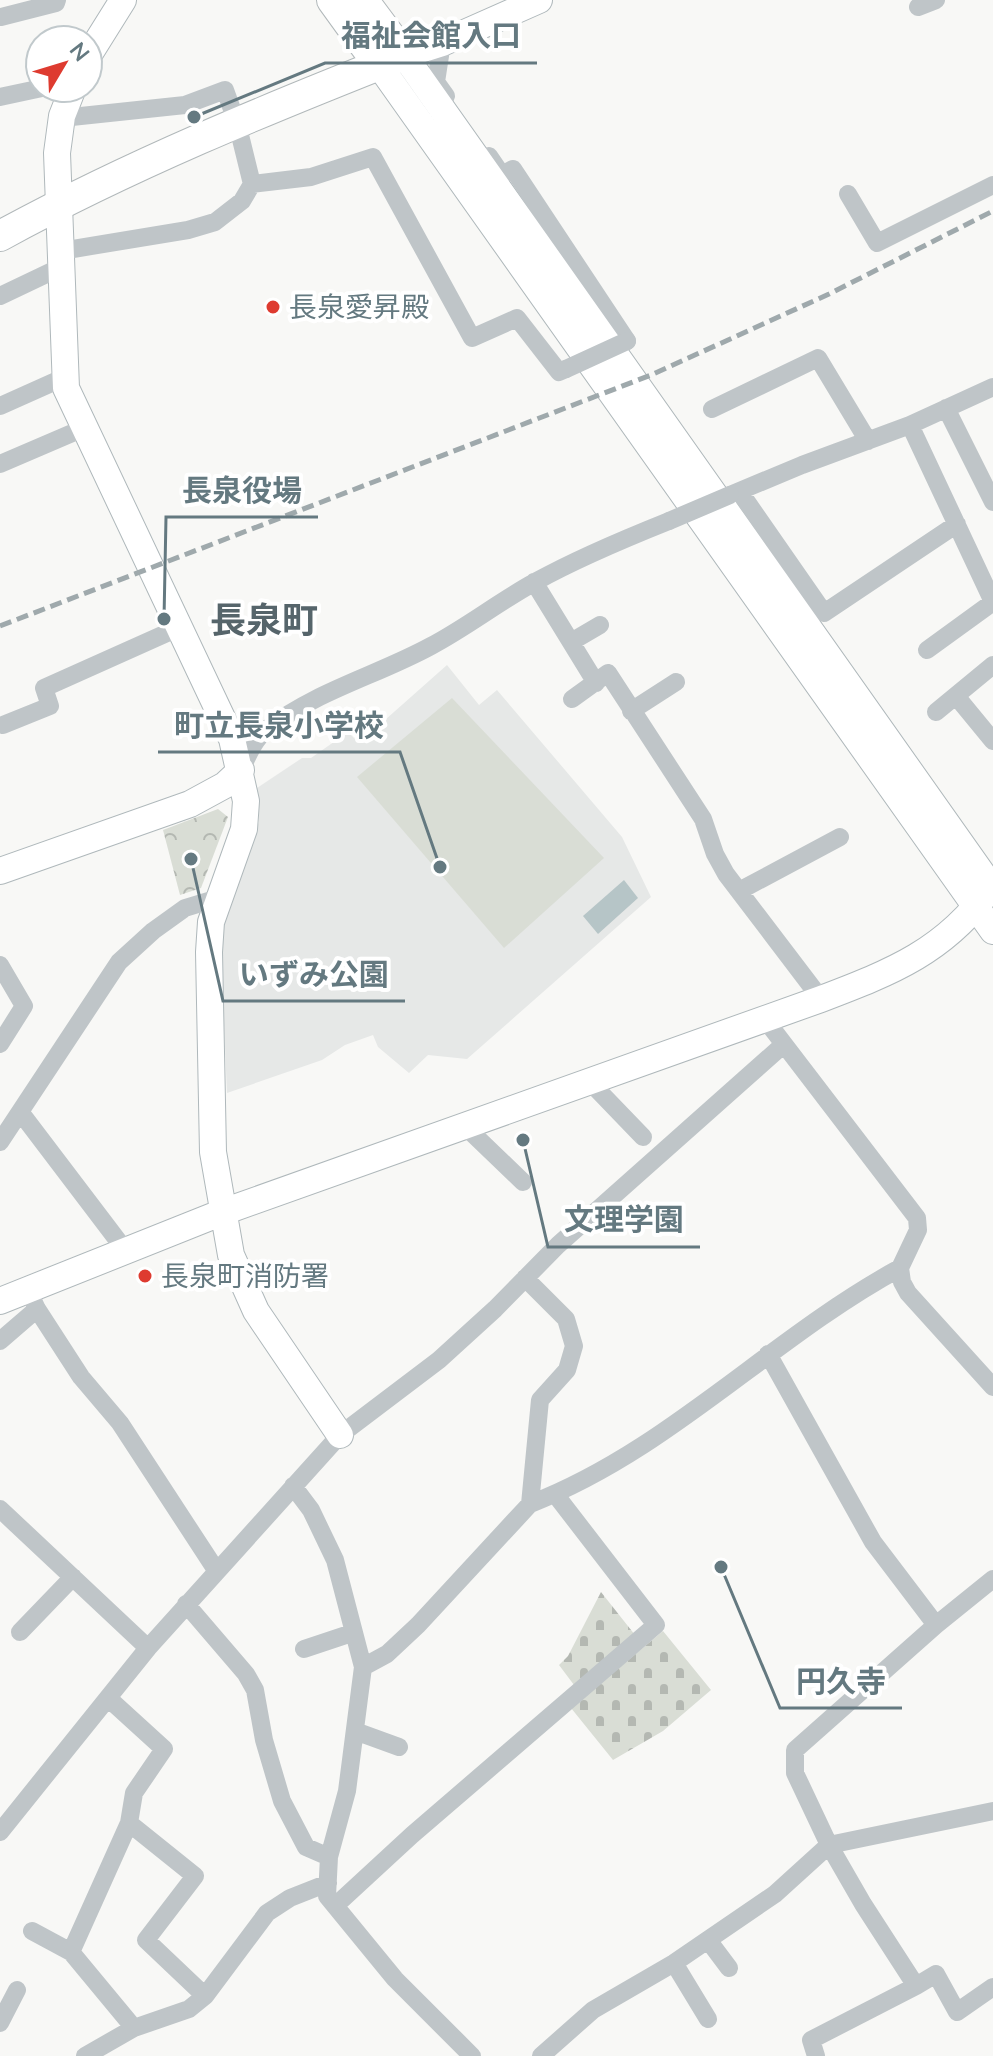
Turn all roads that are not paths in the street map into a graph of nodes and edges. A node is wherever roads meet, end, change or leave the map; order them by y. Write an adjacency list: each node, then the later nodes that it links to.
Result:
1 (57, 0): 8 (street)
2 (123, 0): 9 (street)
3 (332, 0): 11 (main road)
4 (363, 0): 11 (main road)
5 (539, 0): 10 (street)
6 (936, 0): 7 (street)
7 (918, 7)
8 (1, 17)
9 (104, 30)
10 (442, 43): 11 (street); 17 (street, bridge)
11 (392, 60): 16 (main road); 54 (street)
12 (24, 92): 13 (street)
13 (0, 97)
14 (67, 104): 15 (street)
15 (62, 118): 16 (street); 20 (street)
16 (237, 123): 17 (street); 20 (main road)
17 (252, 184): 22 (street)
18 (993, 185): 19 (street)
19 (848, 194)
20 (59, 204): 21 (main road); 22 (street)
21 (0, 236)
22 (61, 259): 23 (street); 24 (street)
23 (0, 296)
24 (65, 377): 26 (street); 30 (street)
25 (993, 387): 27 (street)
26 (0, 406)
27 (946, 408): 29 (street); 34 (street)
28 (712, 409): 31 (street)
29 (910, 425): 31 (street); 35 (street)
30 (84, 428): 32 (street); 38 (street)
31 (868, 441): 33 (street)
32 (0, 464)
33 (735, 494): 35 (street); 36 (street, bridge)
34 (993, 502)
35 (957, 524): 40 (street)
36 (534, 582): 39 (street); 50 (street)
37 (600, 625): 39 (street)
38 (178, 628): 48 (street); 50 (street)
39 (571, 642): 43 (street)
40 (927, 650)
41 (993, 665): 44 (street)
42 (676, 682): 46 (street)
43 (596, 683): 45 (street); 46 (street)
44 (956, 696): 47 (street); 49 (street)
45 (572, 699)
46 (631, 711): 53 (street)
47 (936, 712)
48 (3, 725)
49 (993, 741)
50 (241, 770): 52 (street); 55 (street)
51 (840, 837): 53 (street)
52 (0, 871)
53 (739, 891): 58 (street)
54 (988, 892): 56 (street); 58 (street)
55 (218, 898): 63 (street); 68 (street)
56 (993, 931)
57 (0, 965): 60 (street)
58 (821, 999): 59 (street)
59 (764, 1018): 61 (street); 62 (street)
60 (0, 1044)
61 (783, 1045): 70 (street); 71 (street)
62 (590, 1082): 65 (street); 68 (street)
63 (11, 1118): 66 (street); 69 (street)
64 (471, 1132): 67 (street)
65 (643, 1137)
66 (0, 1142)
67 (523, 1182)
68 (223, 1212): 69 (street); 77 (street)
69 (125, 1250): 72 (street)
70 (900, 1268): 75 (street); 76 (street)
71 (525, 1278): 77 (street); 80 (street)
72 (32, 1300): 73 (street); 74 (street); 82 (street)
73 (0, 1301)
74 (0, 1341)
75 (768, 1354): 79 (street); 86 (street)
76 (993, 1387)
77 (340, 1435): 78 (street)
78 (293, 1486): 82 (street); 88 (street)
79 (555, 1494): 80 (street); 101 (street)
80 (530, 1504): 91 (street)
81 (0, 1509): 83 (street)
82 (216, 1570): 85 (street)
83 (73, 1577): 87 (street); 89 (street)
84 (993, 1579): 86 (street)
85 (186, 1604): 89 (street); 99 (street)
86 (936, 1625): 98 (street)
87 (20, 1632)
88 (352, 1633): 90 (street); 91 (street)
89 (148, 1648): 92 (street)
90 (304, 1649)
91 (363, 1667): 93 (street)
92 (108, 1698): 96 (street); 97 (street)
93 (355, 1731): 94 (street); 99 (street)
94 (399, 1747)
95 (993, 1811): 98 (street)
96 (2, 1823)
97 (129, 1823): 104 (street); 110 (street)
98 (829, 1845): 103 (street); 107 (street)
99 (329, 1857): 100 (street)
100 (328, 1883): 101 (street); 110 (street)
101 (335, 1906): 115 (street)
102 (32, 1931): 104 (street)
103 (708, 1940): 105 (street); 106 (street)
104 (71, 1952): 113 (street)
105 (674, 1963): 111 (street); 116 (street)
106 (729, 1968)
107 (916, 1986): 108 (street); 117 (street)
108 (993, 1987)
109 (17, 1990): 112 (street)
110 (205, 1996): 113 (street)
111 (708, 2019)
112 (0, 2023)
113 (134, 2028): 114 (street)
114 (85, 2056)
115 (472, 2056)
116 (542, 2056)
117 (816, 2056)

